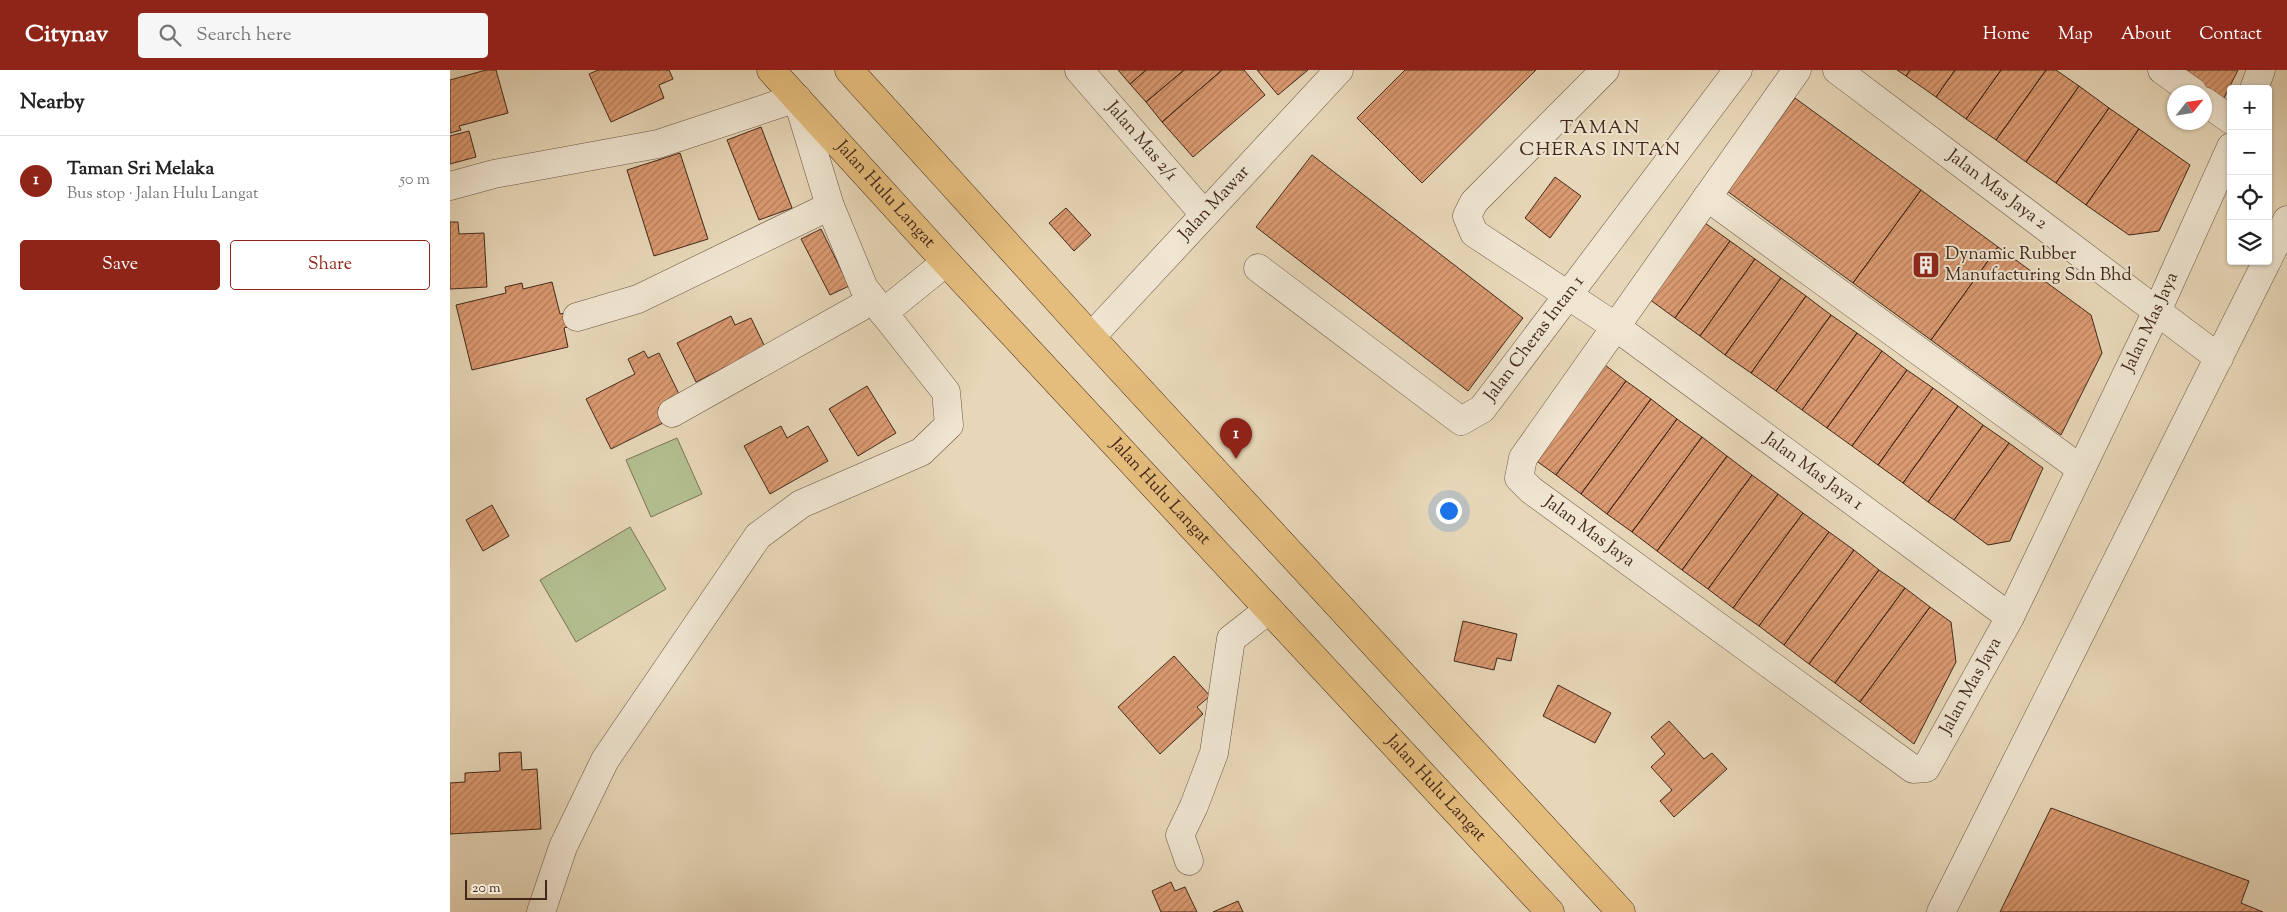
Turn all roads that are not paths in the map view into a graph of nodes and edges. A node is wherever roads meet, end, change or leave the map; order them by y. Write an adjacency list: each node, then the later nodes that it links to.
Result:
1 (771, 70): 13 (main road, Jalan Hulu Langat)
2 (849, 70): 29 (main road)
3 (1079, 70): 20 (street, Jalan Mas 2/1)
4 (1339, 70): 20 (street, Jalan Mawar)
5 (1605, 70): 24 (street, Jalan Mas Jaya 1)
6 (1797, 70): 18 (street)
7 (1837, 70): 26 (street, Jalan Mas Jaya 2)
8 (2162, 70): 11 (street)
9 (2260, 70): 12 (street)
10 (1730, 73): 24 (street, Jalan Cheras Intan 1)
11 (2183, 85)
12 (2255, 85)
13 (797, 98): 17 (street); 19 (street); 22 (main road, Jalan Hulu Langat)
14 (2212, 107): 15 (street)
15 (2227, 117)
16 (2227, 156): 26 (street, Jalan Mas Jaya)
17 (450, 186)
18 (1707, 197): 28 (street); 32 (street)
19 (830, 206): 25 (street); 27 (street)
20 (1204, 214): 29 (street, Jalan Mawar)
21 (2277, 244): 30 (street)
22 (946, 262): 25 (street); 33 (main road, Jalan Hulu Langat)
23 (1258, 268): 24 (street, Jalan Cheras Intan 1)
24 (1568, 294): 28 (street, Jalan Mas Jaya 1)
25 (878, 306): 31 (street); 36 (street)
26 (2157, 311): 30 (street, Jalan Mas Jaya 2); 32 (street, Jalan Mas Jaya)
27 (577, 317)
28 (1616, 327): 34 (street, Jalan Mas Jaya 1); 34 (street, Jalan Mas Jaya)
29 (1090, 337): 38 (main road)
30 (2220, 358): 39 (street)
31 (672, 413)
32 (2081, 469): 34 (street, Jalan Mas Jaya)
33 (1268, 610): 35 (street); 37 (main road, Jalan Hulu Langat)
34 (2010, 617)
35 (1189, 861)
36 (541, 912)
37 (1550, 912)
38 (1620, 912)
39 (1940, 912)

